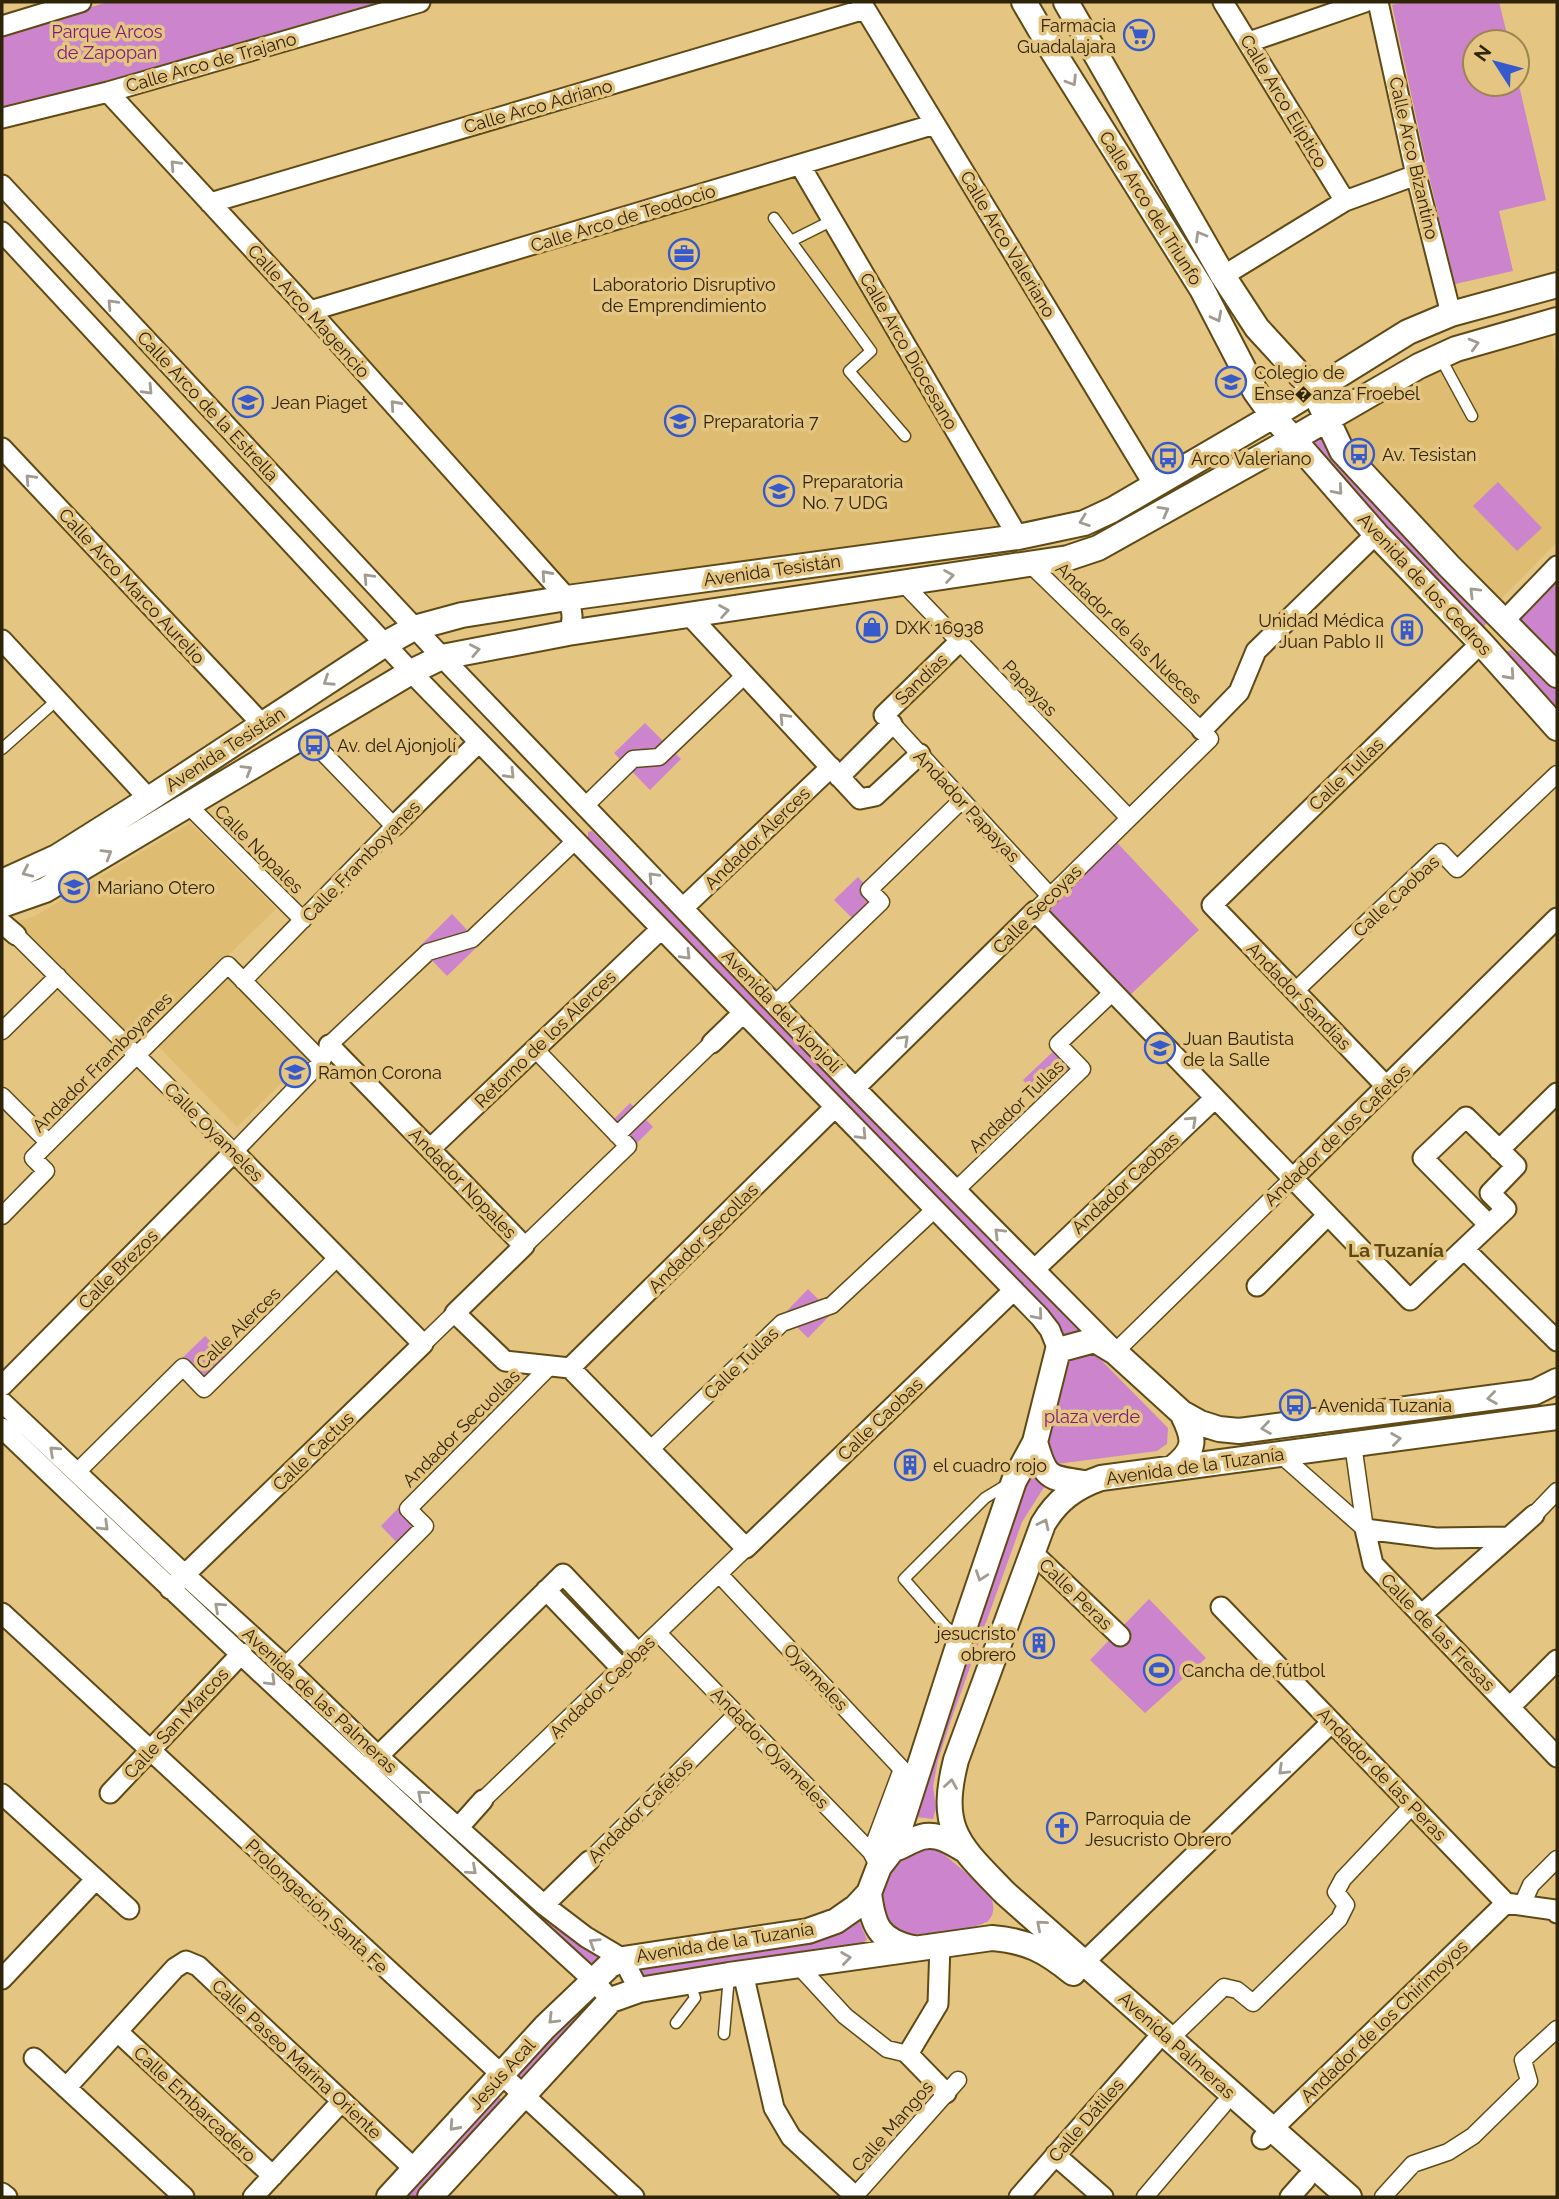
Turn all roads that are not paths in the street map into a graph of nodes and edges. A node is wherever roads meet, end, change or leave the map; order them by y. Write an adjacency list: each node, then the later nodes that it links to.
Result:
1 (81, 2): 9 (street)
2 (419, 2): 11 (street, Calle Arco de Trajano)
3 (1024, 2): 30 (street, Calle Arco del Triunfo, one-way to 30)
4 (1066, 2): 23 (street, Calle Arco del Triunfo, one-way to 4)
5 (1223, 2): 10 (street, Calle Arco Elíptico)
6 (1365, 2): 10 (street)
7 (1378, 2): 15 (street, Calle Arco Bizantino)
8 (863, 5): 13 (street, Calle Arco Valeriano); 18 (street, Calle Arco Adriano)
9 (2, 26)
10 (1249, 42): 17 (street, Calle Arco Elíptico)
11 (108, 92): 12 (street, Calle Arco de Trajano); 18 (street, Calle Arco Magencio, one-way to 11)
12 (2, 118)
13 (935, 124): 14 (street, Calle Arco de Teodocio); 36 (street, Calle Arco Valeriano)
14 (800, 165): 20 (street, Calle Arco Diocesano); 25 (street, Calle Arco de Teodocio)
15 (1416, 175): 17 (street); 26 (street, Calle Arco Bizantino)
16 (2, 185): 46 (street, Calle Arco de la Estrella, one-way to 16)
17 (1345, 201): 23 (street)
18 (210, 203): 25 (street, Calle Arco Magencio)
19 (774, 218): 22 (lane)
20 (833, 220): 22 (lane); 38 (street, Calle Arco Diocesano)
21 (2, 232): 51 (street, Calle Arco de la Estrella, one-way to 51)
22 (791, 241): 33 (lane)
23 (1223, 276): 29 (street, Calle Arco del Triunfo)
24 (1557, 285): 26 (street, Avenida Tesistán)
25 (310, 311): 43 (street, Calle Arco Magencio, one-way to 25)
26 (1451, 314): 29 (street, Avenida Tesistán)
27 (1557, 321): 28 (street, Avenida Tesistán, one-way to 27)
28 (1439, 356): 31 (lane); 32 (street, Avenida Tesistán)
29 (1313, 389): 30 (street, Avenida Tesistán); 32 (street, Calle Arco del Triunfo)
30 (1273, 416): 34 (street, Calle Arco del Triunfo); 36 (street, Avenida Tesistán)
31 (1472, 416)
32 (1326, 420): 34 (street, Avenida Tesistán); 45 (street, Avenida de los Cedros, one-way to 32)
33 (905, 436)
34 (1293, 439): 37 (street, Avenida de los Cedros, one-way to 37); 39 (street, Avenida Tesistán, one-way to 34)
35 (2, 449): 58 (street, Calle Arco Marco Aurelio, one-way to 35)
36 (1154, 485): 38 (street, Avenida Tesistán, one-way to 38)
37 (1376, 534): 50 (street, Avenida de los Cedros); 60 (street)
38 (1006, 538): 41 (street); 43 (street, Avenida Tesistán)
39 (1030, 564): 41 (street, Avenida Tesistán); 60 (street, Andador de las Nueces)
40 (1557, 566): 45 (street)
41 (1000, 568): 42 (street, Avenida Tesistán, one-way to 41)
42 (903, 583): 44 (street, Avenida Tesistán, one-way to 42); 49 (street, Papayas)
43 (567, 598): 46 (street, Avenida Tesistán); 47 (street)
44 (690, 616): 47 (street, Avenida Tesistán); 55 (street)
45 (1503, 621): 54 (street, Avenida de los Cedros)
46 (414, 628): 51 (street, Avenida Tesistán); 52 (street, Calle Arco de la Estrella)
47 (568, 633): 52 (street, Avenida Tesistán, one-way to 47)
48 (2, 640): 56 (street)
49 (959, 642): 57 (street, Sandías); 71 (street, Papayas)
50 (1481, 643): 59 (street, Avenida de los Cedros, one-way to 59); 78 (street, Calle Tullas)
51 (385, 644): 53 (street, Calle Arco de la Estrella); 58 (street, Avenida Tesistán, one-way to 58)
52 (442, 657): 53 (street, Avenida Tesistán); 70 (street, Avenida del Ajonjolí)
53 (411, 672): 61 (street, Avenida Tesistán); 62 (street, Avenida del Ajonjolí)
54 (1557, 675)
55 (744, 676): 65 (street, one-way to 55); 70 (street)
56 (58, 700): 63 (lane); 67 (street)
57 (888, 720): 64 (street, Andador Papayas); 65 (street, Sandías)
58 (262, 724): 67 (street, Avenida Tesistán)
59 (1557, 728)
60 (1202, 730): 71 (street, Calle Secoyas)
61 (306, 735): 69 (street, Avenida Tesistán, one-way to 61); 72 (street)
62 (479, 741): 72 (street, Calle Framboyanes); 74 (street, Avenida del Ajonjolí, one-way to 74)
63 (2, 749)
64 (919, 754): 65 (street); 68 (street, Andador Papayas)
65 (835, 772): 79 (street, Andador Alerces)
66 (1557, 774): 88 (street, Calle Caobas)
67 (149, 799): 75 (street, Avenida Tesistán, one-way to 75)
68 (962, 800): 76 (street, Andador Papayas); 90 (street)
69 (188, 805): 77 (street, Avenida Tesistán, one-way to 69); 82 (street, Calle Nopales)
70 (585, 806): 73 (street, Avenida del Ajonjolí)
71 (1129, 818): 76 (street, Calle Secoyas)
72 (394, 826): 82 (street, Calle Framboyanes)
73 (608, 831): 74 (street); 79 (street, Avenida del Ajonjolí, one-way to 73)
74 (581, 846): 84 (street, Avenida del Ajonjolí); 95 (street)
75 (2, 882)
76 (1050, 896): 80 (street, Calle Secoyas)
77 (2, 905)
78 (1212, 905): 88 (street, Andador Sandías)
79 (683, 908): 90 (street, Avenida del Ajonjolí)
80 (1035, 911): 89 (street); 98 (street, Calle Secoyas, one-way to 80)
81 (1557, 918): 97 (street, Andador de los Cafetos)
82 (303, 920): 87 (street, Calle Framboyanes)
83 (9, 929): 86 (street, Calle Oyameles)
84 (661, 929): 91 (street, Avenida del Ajonjolí, one-way to 91); 94 (street, Retorno de los Alerces)
85 (228, 965): 87 (street, Andador Nopales); 96 (street, Andador Framboyanes)
86 (58, 976): 92 (street); 96 (street, Calle Oyameles)
87 (243, 981): 95 (street, Andador Nopales)
88 (1295, 991): 97 (street, Andador Sandías)
89 (1113, 992): 101 (street); 109 (street, Andador Tullas)
90 (776, 1003): 98 (street, Avenida del Ajonjolí)
91 (743, 1013): 93 (street); 102 (street, Avenida del Ajonjolí)
92 (2, 1031)
93 (712, 1043): 103 (street)
94 (535, 1049): 103 (street); 105 (street, Retorno de los Alerces)
95 (326, 1053): 105 (street, Andador Nopales); 107 (street)
96 (136, 1054): 104 (street, Andador Framboyanes); 107 (street, Calle Oyameles)
97 (1387, 1086): 108 (street, Andador de los Cafetos)
98 (855, 1088): 109 (street, Avenida del Ajonjolí)
99 (1557, 1093): 106 (street)
100 (2, 1096): 104 (street)
101 (1215, 1098): 108 (street); 117 (street, Andador Caobas, one-way to 101)
102 (835, 1107): 110 (street, Avenida del Ajonjolí, one-way to 110); 125 (street, Andador Secollas)
103 (617, 1135): 114 (street)
104 (48, 1142): 112 (street, Andador Framboyanes)
105 (430, 1149): 114 (street, Andador Nopales)
106 (1499, 1150): 113 (street); 113 (street)
107 (234, 1152): 116 (street, Calle Oyameles); 127 (street, Calle Brezos)
108 (1293, 1178): 111 (street); 124 (street, Andador de los Cafetos)
109 (957, 1190): 110 (street); 117 (street, Avenida del Ajonjolí, one-way to 109)
110 (935, 1209): 119 (street, Avenida del Ajonjolí); 134 (street, Calle Tullas)
111 (1328, 1215): 115 (street); 118 (street)
112 (2, 1216)
113 (1489, 1225): 115 (street)
114 (524, 1247): 120 (street, Andador Nopales)
115 (1464, 1249): 121 (street)
116 (338, 1257): 122 (street, Calle Oyameles); 137 (street, Calle Alerces)
117 (1035, 1269): 124 (street, Avenida del Ajonjolí)
118 (1257, 1286)
119 (1014, 1290): 123 (street, Avenida del Ajonjolí, one-way to 123); 144 (street, Calle Caobas)
120 (455, 1313): 122 (street, Calle Cactus); 125 (street)
121 (1557, 1341)
122 (423, 1344): 147 (street, Calle Cactus)
123 (1058, 1350): 124 (street); 132 (street, Avenida de la Tuzanía)
124 (1115, 1352): 129 (street, Avenida de la Tuzanía)
125 (560, 1367): 134 (street); 159 (street, Andador Secuollas)
126 (1557, 1381): 129 (street, Avenida de la Tuzanía, one-way to 129)
127 (2, 1386)
128 (2, 1402): 137 (street, Avenida de las Palmeras, one-way to 128)
129 (1182, 1413): 136 (street)
130 (1557, 1417): 133 (street, Avenida de la Tuzanía, one-way to 130)
131 (2, 1428): 148 (street, Avenida de las Palmeras, one-way to 148)
132 (1035, 1442): 138 (street, Avenida de la Tuzanía); 139 (street)
133 (1353, 1444): 135 (street, Avenida de la Tuzanía); 142 (street, Calle de las Fresas)
134 (651, 1449): 144 (street)
135 (1280, 1454): 136 (street, Avenida de la Tuzanía); 142 (street)
136 (1173, 1468): 139 (street, Avenida de la Tuzanía)
137 (77, 1472): 147 (street, Avenida de las Palmeras)
138 (1014, 1481): 155 (street, Avenida de la Tuzanía, one-way to 155); 155 (lane)
139 (1084, 1483): 145 (street, Avenida de la Tuzanía, one-way to 139)
140 (1557, 1491): 141 (street)
141 (1534, 1514): 143 (street)
142 (1365, 1529): 143 (street); 152 (street, Calle de las Fresas)
143 (1509, 1537): 152 (street)
144 (746, 1548): 146 (street, Andador Caobas)
145 (1032, 1552): 154 (street, Calle Peras); 174 (street, Avenida de la Tuzanía, one-way to 145)
146 (719, 1574): 153 (street, Andador Caobas); 168 (street, Oyameles)
147 (185, 1575): 148 (street, Calle Cactus); 159 (street, Avenida de las Palmeras, one-way to 147)
148 (170, 1589): 157 (street, Avenida de las Palmeras)
149 (546, 1590): 156 (street); 160 (street); 165 (street)
150 (1221, 1607): 163 (street, Andador de las Peras)
151 (2, 1613): 164 (street, Prolongación Santa Fe)
152 (1421, 1615): 161 (street, Calle de las Fresas)
153 (658, 1633): 156 (street, Andador Caobas); 162 (street, Andador Oyameles)
154 (1120, 1636)
155 (961, 1637): 168 (street, Avenida de la Tuzanía)
156 (637, 1652): 160 (street, Andador Caobas)
157 (242, 1653): 164 (street, Calle San Marcos); 167 (street, Avenida de las Palmeras, one-way to 167)
158 (1557, 1660): 161 (street)
159 (285, 1666): 165 (street, Avenida de las Palmeras)
160 (621, 1668): 171 (street, Andador Caobas)
161 (1510, 1707): 166 (street, Calle de las Fresas)
162 (737, 1714): 175 (street, Andador Oyameles); 177 (street, Andador Cafetos)
163 (1332, 1722): 172 (street, Andador de las Peras); 190 (street, one-way to 190)
164 (150, 1751): 169 (street, Calle San Marcos); 204 (street, Prolongación Santa Fe)
165 (378, 1756): 167 (street); 173 (street, Avenida de las Palmeras, one-way to 165)
166 (1557, 1757)
167 (363, 1770): 193 (street, Avenida de las Palmeras, one-way to 193)
168 (908, 1774): 175 (street, Avenida de la Tuzanía)
169 (110, 1793)
170 (2, 1794): 178 (street)
171 (484, 1800): 173 (street, Andador Caobas)
172 (1412, 1806): 181 (street, Andador de las Peras); 201 (street)
173 (459, 1827): 182 (street, Avenida de las Palmeras)
174 (963, 1849): 175 (street); 180 (street, Avenida de la Tuzanía)
175 (881, 1856): 179 (street, Avenida de la Tuzanía)
176 (1557, 1859): 181 (street, Andador de los Chirimoyos)
177 (589, 1861): 182 (street, Andador Cafetos)
178 (96, 1879): 183 (street); 192 (street)
179 (869, 1893): 187 (street); 188 (street, Avenida de la Tuzanía)
180 (1005, 1893): 185 (street); 190 (street, Avenida Palmeras, one-way to 180)
181 (1514, 1904): 184 (street); 210 (street, Andador de los Chirimoyos)
182 (544, 1905): 188 (street, Avenida de las Palmeras, one-way to 182)
183 (129, 1909)
184 (1557, 1913)
185 (992, 1938): 186 (street, Avenida de la Tuzanía); 190 (street, Avenida Palmeras)
186 (940, 1945): 187 (street, Avenida de la Tuzanía); 202 (street)
187 (912, 1948): 189 (street, Avenida de la Tuzanía, one-way to 187)
188 (623, 1959): 193 (street, Jesús Acal); 195 (street)
189 (798, 1965): 191 (street, Avenida de la Tuzanía); 202 (street)
190 (1078, 1968): 201 (street, Avenida Palmeras)
191 (736, 1974): 194 (street, Avenida de la Tuzanía); 200 (lane); 222 (street)
192 (2, 1979)
193 (593, 1980): 196 (street, Avenida de las Palmeras); 204 (street, Jesús Acal, one-way to 204)
194 (689, 1982): 195 (street, Avenida de la Tuzanía); 197 (lane)
195 (639, 1990): 196 (street, Avenida de la Tuzanía)
196 (611, 2000): 207 (street, Jesús Acal)
197 (676, 2023)
198 (1557, 2029): 229 (street)
199 (118, 2032): 206 (street); 208 (street, Calle Paseo Marina Oriente); 213 (street, Calle Embarcadero)
200 (724, 2035)
201 (1162, 2041): 209 (street, Avenida Palmeras); 210 (street, Avenida Palmeras); 211 (street, Calle Dátiles)
202 (908, 2054): 205 (street)
203 (34, 2058): 206 (street)
204 (500, 2075): 207 (street, Prolongación Santa Fe); 212 (street, Jesús Acal, one-way to 212)
205 (952, 2086): 222 (street, Calle Mangos)
206 (66, 2088): 217 (street)
207 (524, 2097): 220 (street, Jesús Acal); 221 (street, Prolongación Santa Fe)
208 (342, 2101): 212 (street, Calle Paseo Marina Oriente); 213 (street)
209 (1223, 2105): 210 (street, Avenida Palmeras); 225 (street)
210 (1267, 2134): 214 (street, Avenida Palmeras); 228 (street, Avenida Palmeras)
211 (1055, 2155): 223 (street, Calle Dátiles); 224 (street)
212 (414, 2171): 219 (street, Jesús Acal)
213 (273, 2176): 218 (street)
214 (1307, 2179): 226 (street); 227 (street, Avenida Palmeras)
215 (2, 2193): 216 (street)
216 (6, 2197)
217 (184, 2197)
218 (253, 2197)
219 (389, 2197)
220 (430, 2197)
221 (634, 2197)
222 (855, 2197)
223 (1018, 2197)
224 (1103, 2197)
225 (1145, 2197)
226 (1290, 2197)
227 (1327, 2197)
228 (1349, 2197)
229 (1383, 2197)

